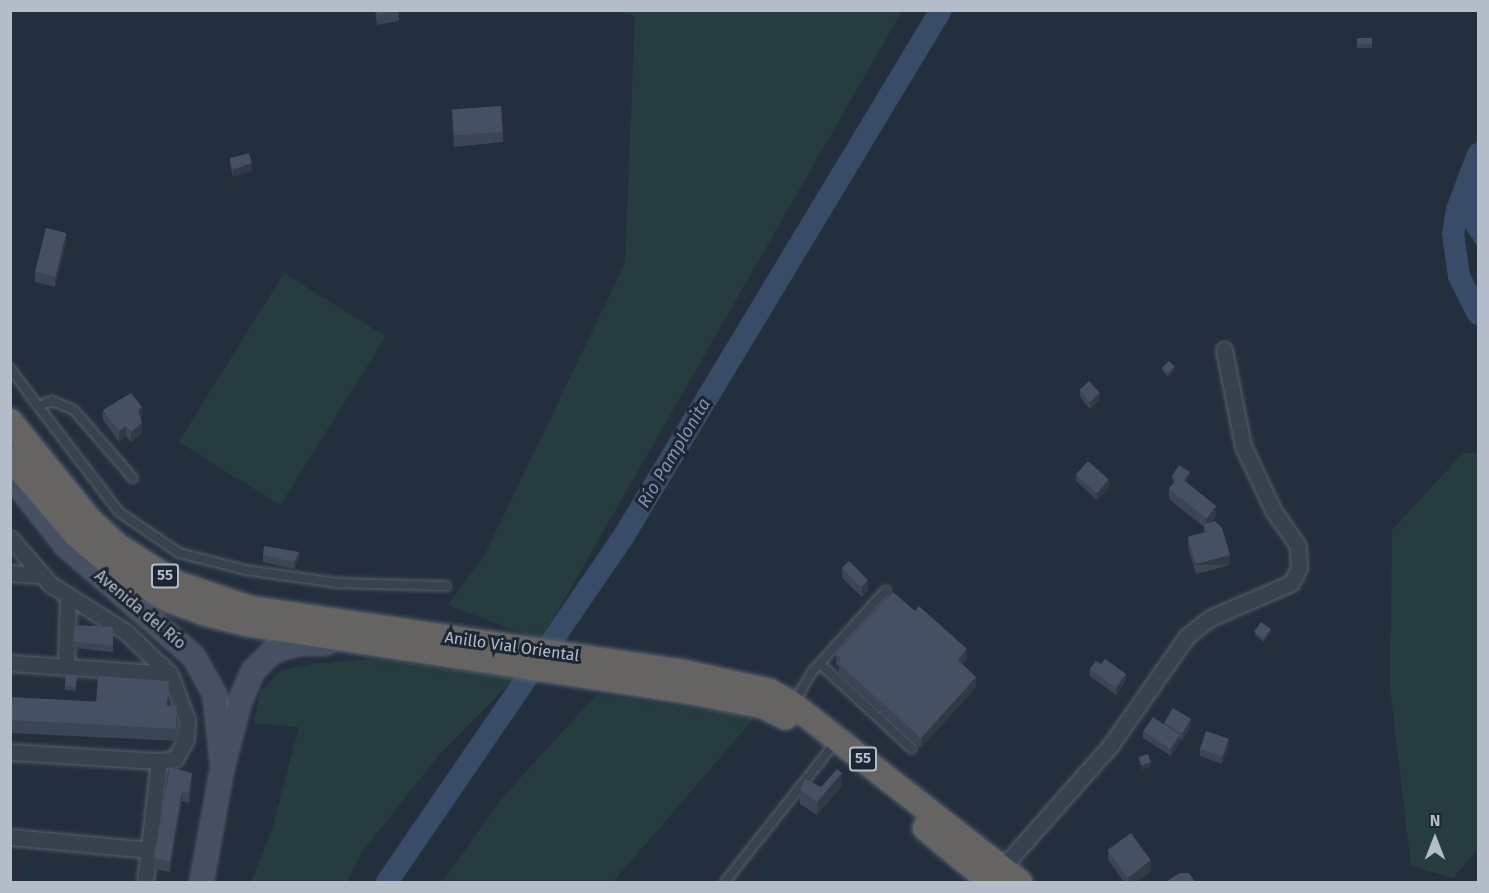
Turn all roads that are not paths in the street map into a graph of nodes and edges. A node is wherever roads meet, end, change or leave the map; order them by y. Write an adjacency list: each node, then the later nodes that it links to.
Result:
1 (1224, 350): 28 (street)
2 (10, 368): 3 (lane)
3 (38, 405): 7 (lane); 11 (lane)
4 (10, 421): 14 (highway, Anillo Vial Oriental / 55)
5 (10, 458): 14 (highway, Anillo Vial Oriental / 55)
6 (10, 475): 25 (main road, Avenida del Río)
7 (133, 478)
8 (11, 540): 10 (street)
9 (10, 573): 10 (street)
10 (40, 575): 13 (street)
11 (446, 586)
12 (886, 590): 16 (lane)
13 (68, 599): 17 (street); 18 (street)
14 (374, 638): 19 (highway, Anillo Vial Oriental / 55); 25 (main road, Avenida del Río)
15 (10, 663): 17 (street)
16 (820, 664): 20 (lane); 22 (lane)
17 (66, 667): 18 (street)
18 (170, 674): 24 (street)
19 (686, 682): 20 (highway, Anillo Vial Oriental / 55); 21 (highway, Anillo Vial Oriental / 55)
20 (792, 704): 28 (highway, Anillo Vial Oriental / 55)
21 (831, 748): 28 (highway, Anillo Vial Oriental / 55); 31 (lane)
22 (912, 750)
23 (10, 752): 24 (street)
24 (159, 761): 27 (street)
25 (222, 767): 30 (main road, Avenida del Río)
26 (10, 837): 27 (street)
27 (151, 850): 29 (street)
28 (1004, 878)
29 (145, 882)
30 (201, 882)
31 (725, 882)

